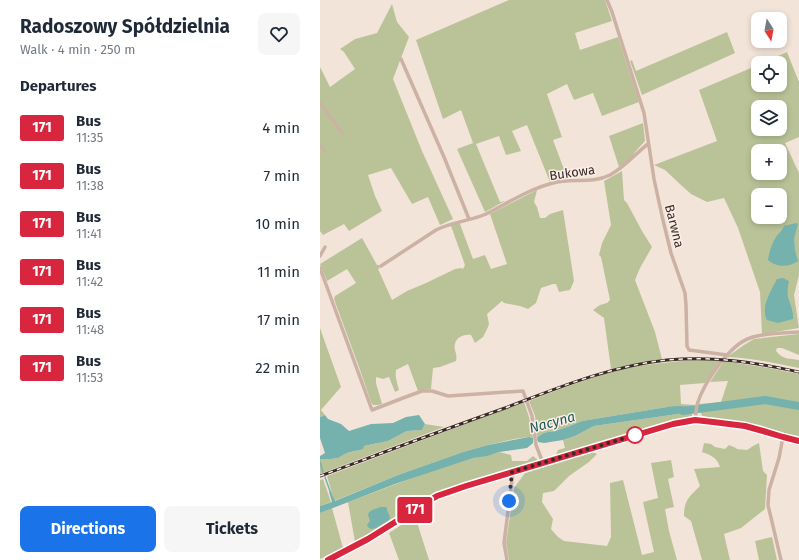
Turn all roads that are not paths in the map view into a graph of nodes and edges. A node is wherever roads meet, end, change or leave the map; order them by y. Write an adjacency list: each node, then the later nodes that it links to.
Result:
1 (607, 0): 5 (street, Barwna)
2 (401, 59): 8 (street)
3 (320, 103): 4 (street)
4 (342, 134)
5 (648, 144): 8 (street, Bukowa); 14 (street, Barwna)
6 (320, 145): 7 (street)
7 (325, 152)
8 (469, 219): 11 (street, Bukowa)
9 (325, 247): 10 (street)
10 (320, 256)
11 (381, 266)
12 (320, 268): 18 (street)
13 (799, 332): 14 (street)
14 (727, 355): 15 (street)
15 (695, 420): 16 (street); 18 (street)
16 (783, 437): 17 (street); 22 (street)
17 (799, 441)
18 (543, 463): 19 (street)
19 (512, 472): 20 (street); 21 (street)
20 (328, 560)
21 (507, 560)
22 (780, 560)

